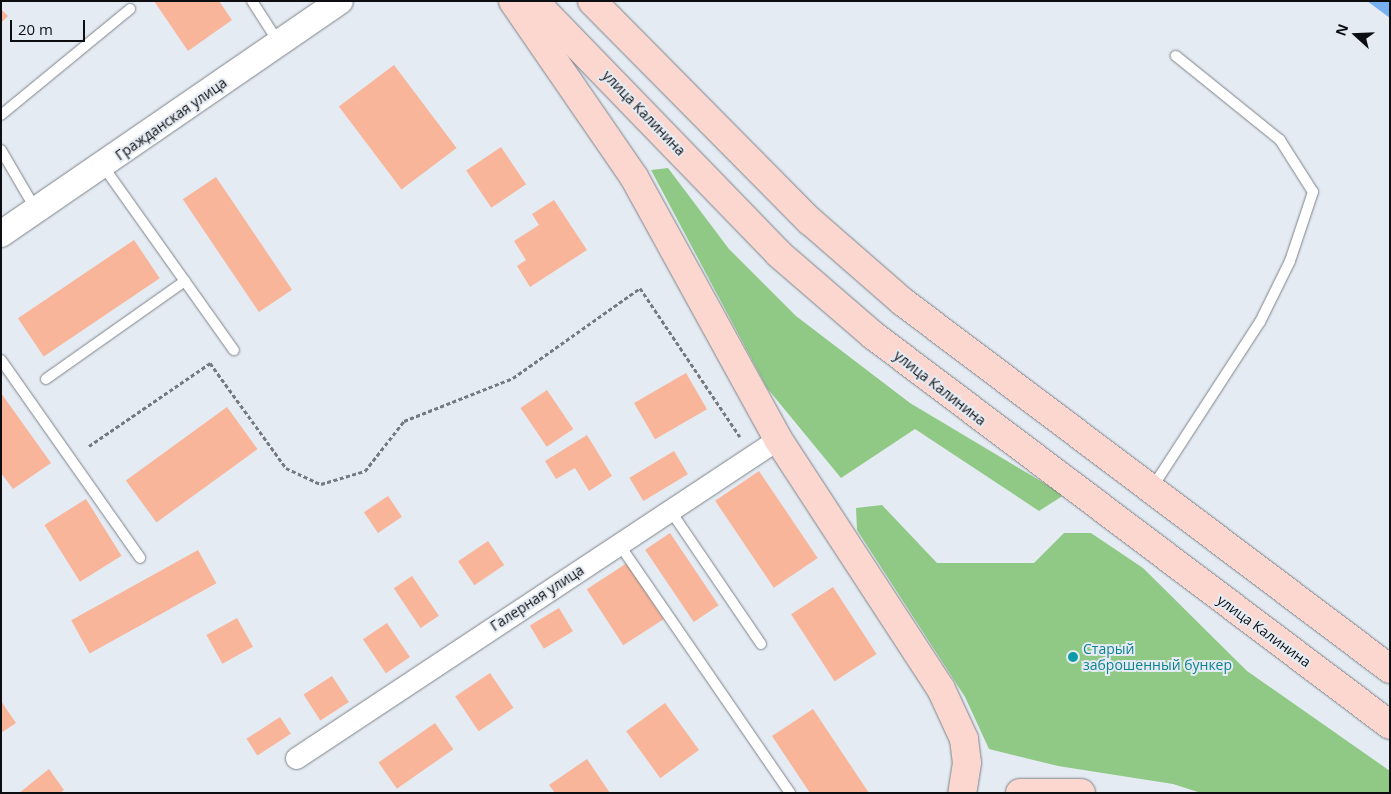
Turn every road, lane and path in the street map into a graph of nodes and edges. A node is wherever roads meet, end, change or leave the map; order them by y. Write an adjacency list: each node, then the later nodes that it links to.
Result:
1 (252, 1): 7 (lane)
2 (513, 1): 18 (main road)
3 (534, 1): 27 (main road, улица Калинина)
4 (592, 1): 21 (main road)
5 (335, 2): 7 (street, Гражданская улица)
6 (130, 9): 9 (lane)
7 (279, 44): 11 (street, Гражданская улица)
8 (1176, 56): 21 (lane)
9 (1, 114)
10 (1, 150): 12 (lane)
11 (103, 166): 12 (street, Гражданская улица); 14 (lane)
12 (36, 211): 13 (street, Гражданская улица)
13 (1, 234)
14 (185, 281): 15 (lane); 17 (lane)
15 (234, 350)
16 (1, 360): 24 (lane)
17 (46, 379)
18 (778, 439): 20 (street, Галерная улица); 30 (main road)
19 (89, 446): 20 (path)
20 (753, 456): 22 (street, Галерная улица)
21 (1150, 490): 26 (main road)
22 (670, 510): 23 (street, Галерная улица); 25 (lane)
23 (619, 544): 28 (street, Галерная улица); 29 (lane)
24 (140, 558)
25 (761, 644)
26 (1390, 669)
27 (1390, 725)
28 (296, 758)
29 (790, 793)
30 (962, 793)
31 (1020, 793): 32 (main road)
32 (1081, 793)

